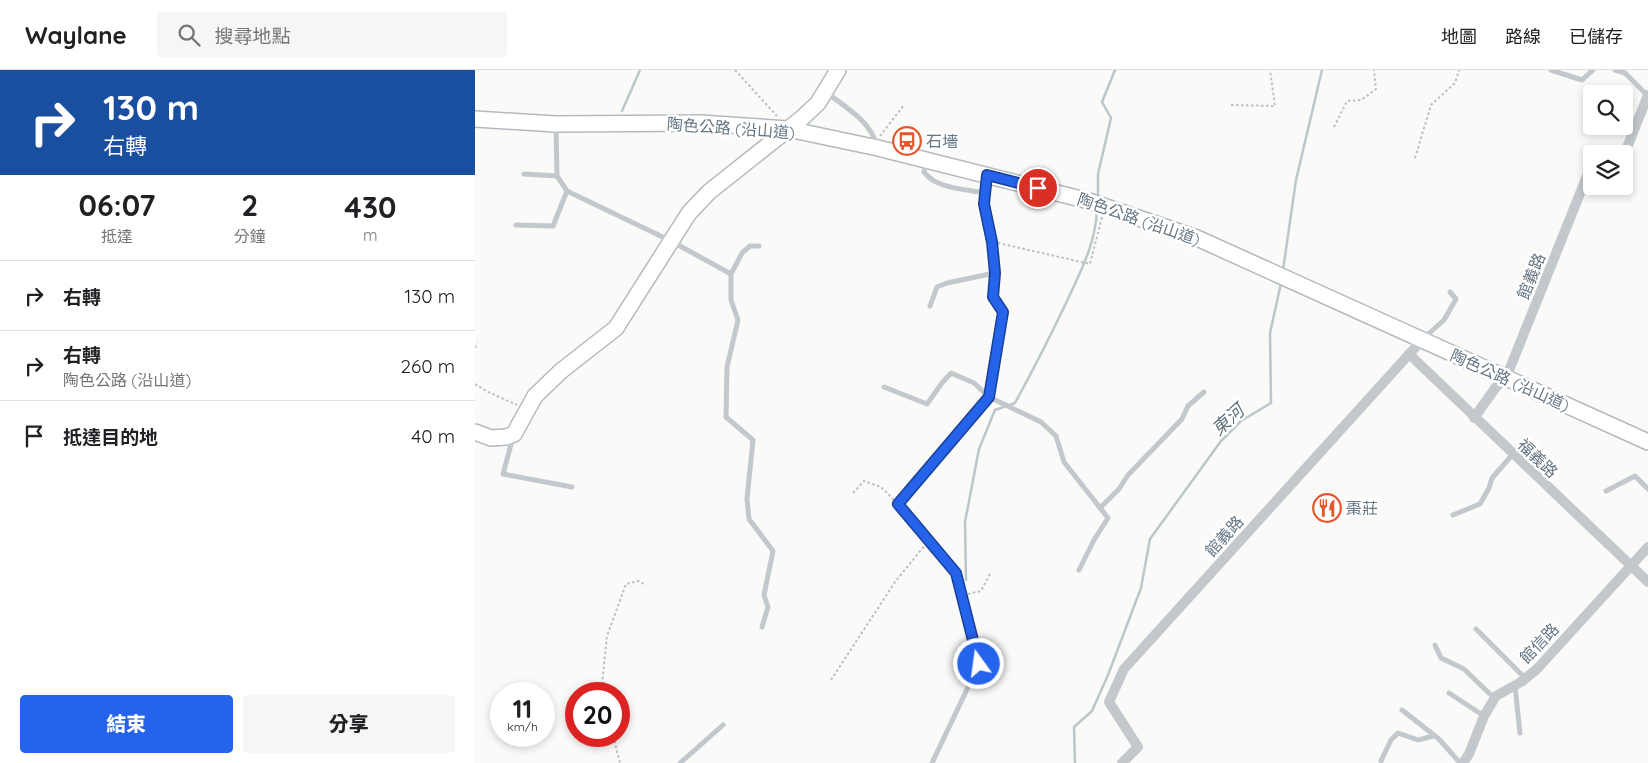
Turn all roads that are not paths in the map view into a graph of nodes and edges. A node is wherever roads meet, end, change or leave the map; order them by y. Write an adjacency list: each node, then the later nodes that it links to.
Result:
1 (838, 70): 5 (main road)
2 (1551, 70): 3 (lane)
3 (1593, 70)
4 (1615, 70): 6 (lane)
5 (825, 92): 9 (main road); 11 (lane)
6 (1648, 96): 10 (street)
7 (475, 119): 8 (main road, 陶色公路 (沿山道))
8 (556, 124): 9 (main road, 陶色公路 (沿山道)); 15 (lane)
9 (789, 129): 11 (main road, 陶色公路 (沿山道)); 20 (main road)
10 (1628, 145)
11 (878, 148): 12 (main road, 陶色公路 (沿山道))
12 (926, 160): 14 (main road, 陶色公路 (沿山道)); 18 (lane)
13 (524, 174): 15 (lane)
14 (987, 175): 18 (lane); 26 (main road, 陶色公路 (沿山道))
15 (557, 176): 17 (lane)
16 (1583, 186): 28 (street, 館義路)
17 (567, 191): 19 (lane); 20 (lane)
18 (985, 193): 22 (lane)
19 (516, 225)
20 (671, 241): 23 (lane); 34 (main road)
21 (759, 246): 23 (lane)
22 (995, 273): 25 (lane); 31 (lane)
23 (731, 274): 46 (lane)
24 (1450, 292): 26 (lane)
25 (930, 306)
26 (1422, 340): 27 (street, 館義路); 28 (main road, 陶色公路 (沿山道))
27 (1409, 354): 32 (street, 福義路); 61 (street, 館義路)
28 (1506, 378): 32 (street, 館義路); 35 (main road, 陶色公路 (沿山道))
29 (884, 387): 31 (lane)
30 (1204, 392): 40 (lane)
31 (989, 397): 40 (lane); 60 (lane)
32 (1474, 418): 36 (street, 福義路)
33 (475, 432): 34 (main road)
34 (514, 434): 37 (lane)
35 (1648, 442)
36 (1513, 454): 41 (lane); 43 (street, 福義路)
37 (572, 487)
38 (1648, 489): 39 (lane)
39 (1606, 491)
40 (1099, 508): 44 (lane)
41 (1453, 515)
42 (1648, 547): 43 (street, 館信路)
43 (1631, 566): 45 (street, 福義路); 49 (street, 館信路)
44 (1079, 570)
45 (1648, 582)
46 (762, 627)
47 (1475, 629): 49 (lane)
48 (1435, 645): 52 (lane)
49 (1525, 678): 50 (street, 館信路)
50 (1515, 685): 52 (street, 館信路); 56 (lane)
51 (1449, 693): 54 (lane)
52 (1495, 699): 54 (street, 館信路)
53 (1403, 710): 57 (lane)
54 (1484, 716): 62 (street, 館信路)
55 (723, 725): 59 (lane)
56 (1520, 733)
57 (1433, 736): 58 (lane); 62 (lane)
58 (1381, 761)
59 (681, 763)
60 (932, 763)
61 (1122, 763)
62 (1462, 763)

